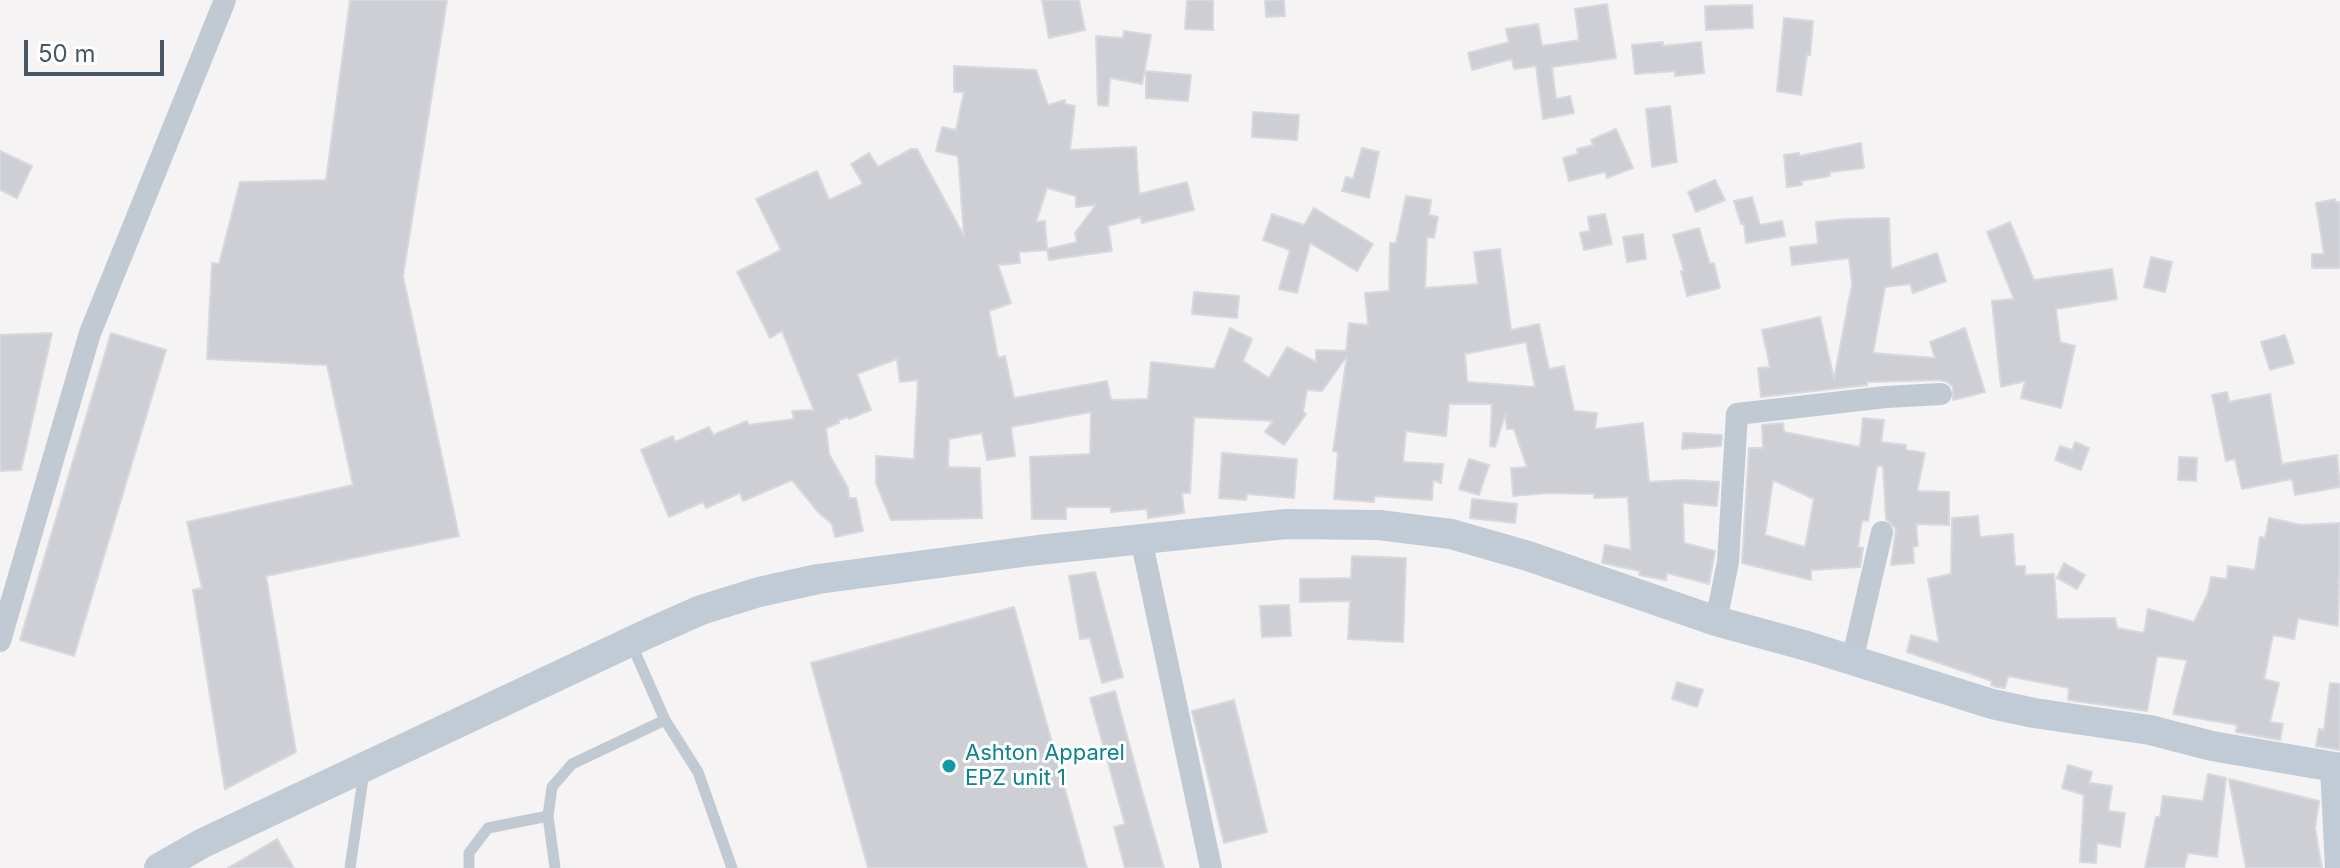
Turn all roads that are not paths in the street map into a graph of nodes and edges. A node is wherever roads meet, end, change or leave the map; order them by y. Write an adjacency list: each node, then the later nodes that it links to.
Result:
1 (225, 0): 6 (street)
2 (1941, 394): 5 (street)
3 (1882, 532): 8 (street)
4 (1141, 539): 5 (main road); 7 (main road); 18 (street)
5 (1716, 621): 8 (main road)
6 (0, 641)
7 (630, 642): 9 (lane); 10 (main road)
8 (1852, 661): 11 (main road)
9 (665, 720): 12 (lane); 17 (lane)
10 (365, 768): 13 (main road); 14 (lane)
11 (2338, 768): 19 (main road)
12 (548, 816): 15 (lane); 16 (lane)
13 (159, 868)
14 (350, 868)
15 (469, 868)
16 (555, 868)
17 (732, 868)
18 (1211, 868)
19 (2340, 868)

